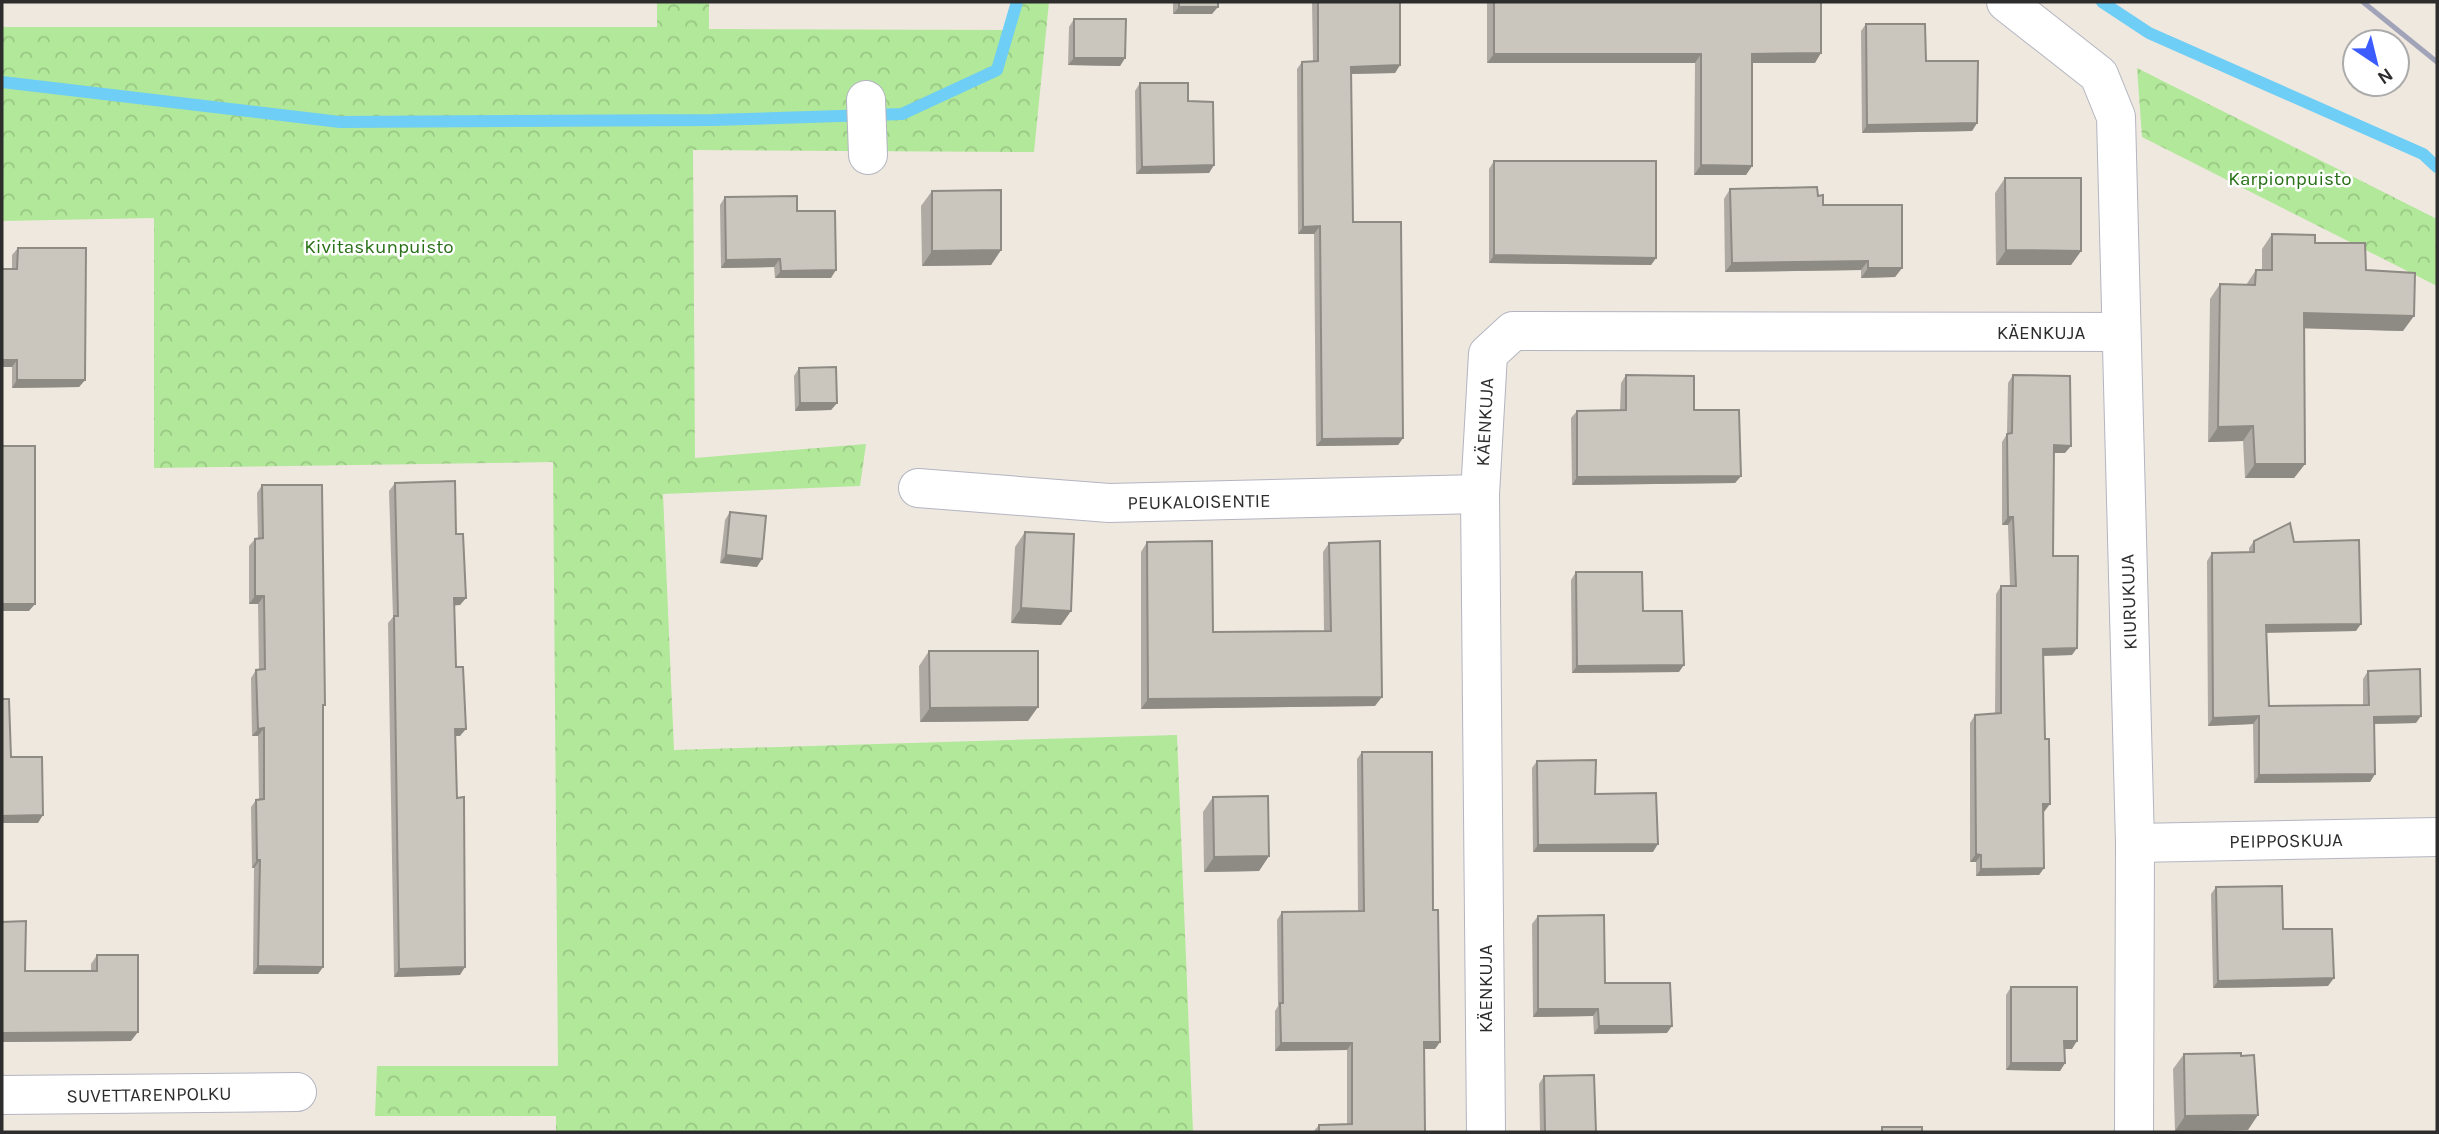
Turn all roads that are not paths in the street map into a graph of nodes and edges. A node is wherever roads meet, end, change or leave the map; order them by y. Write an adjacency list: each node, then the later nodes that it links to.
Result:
1 (2006, 2): 4 (street, KIURUKUJA)
2 (866, 100): 3 (street)
3 (869, 155)
4 (2121, 332): 6 (street, KÄENKUJA); 8 (street, KIURUKUJA)
5 (918, 488): 6 (street, PEUKALOISENTIE)
6 (1480, 494): 11 (street, KÄENKUJA)
7 (2437, 837): 8 (street, PEIPPOSKUJA)
8 (2135, 843): 12 (street, KIURUKUJA)
9 (297, 1092): 10 (street, SUVETTARENPOLKU)
10 (2, 1095)
11 (1486, 1132)
12 (2134, 1132)

